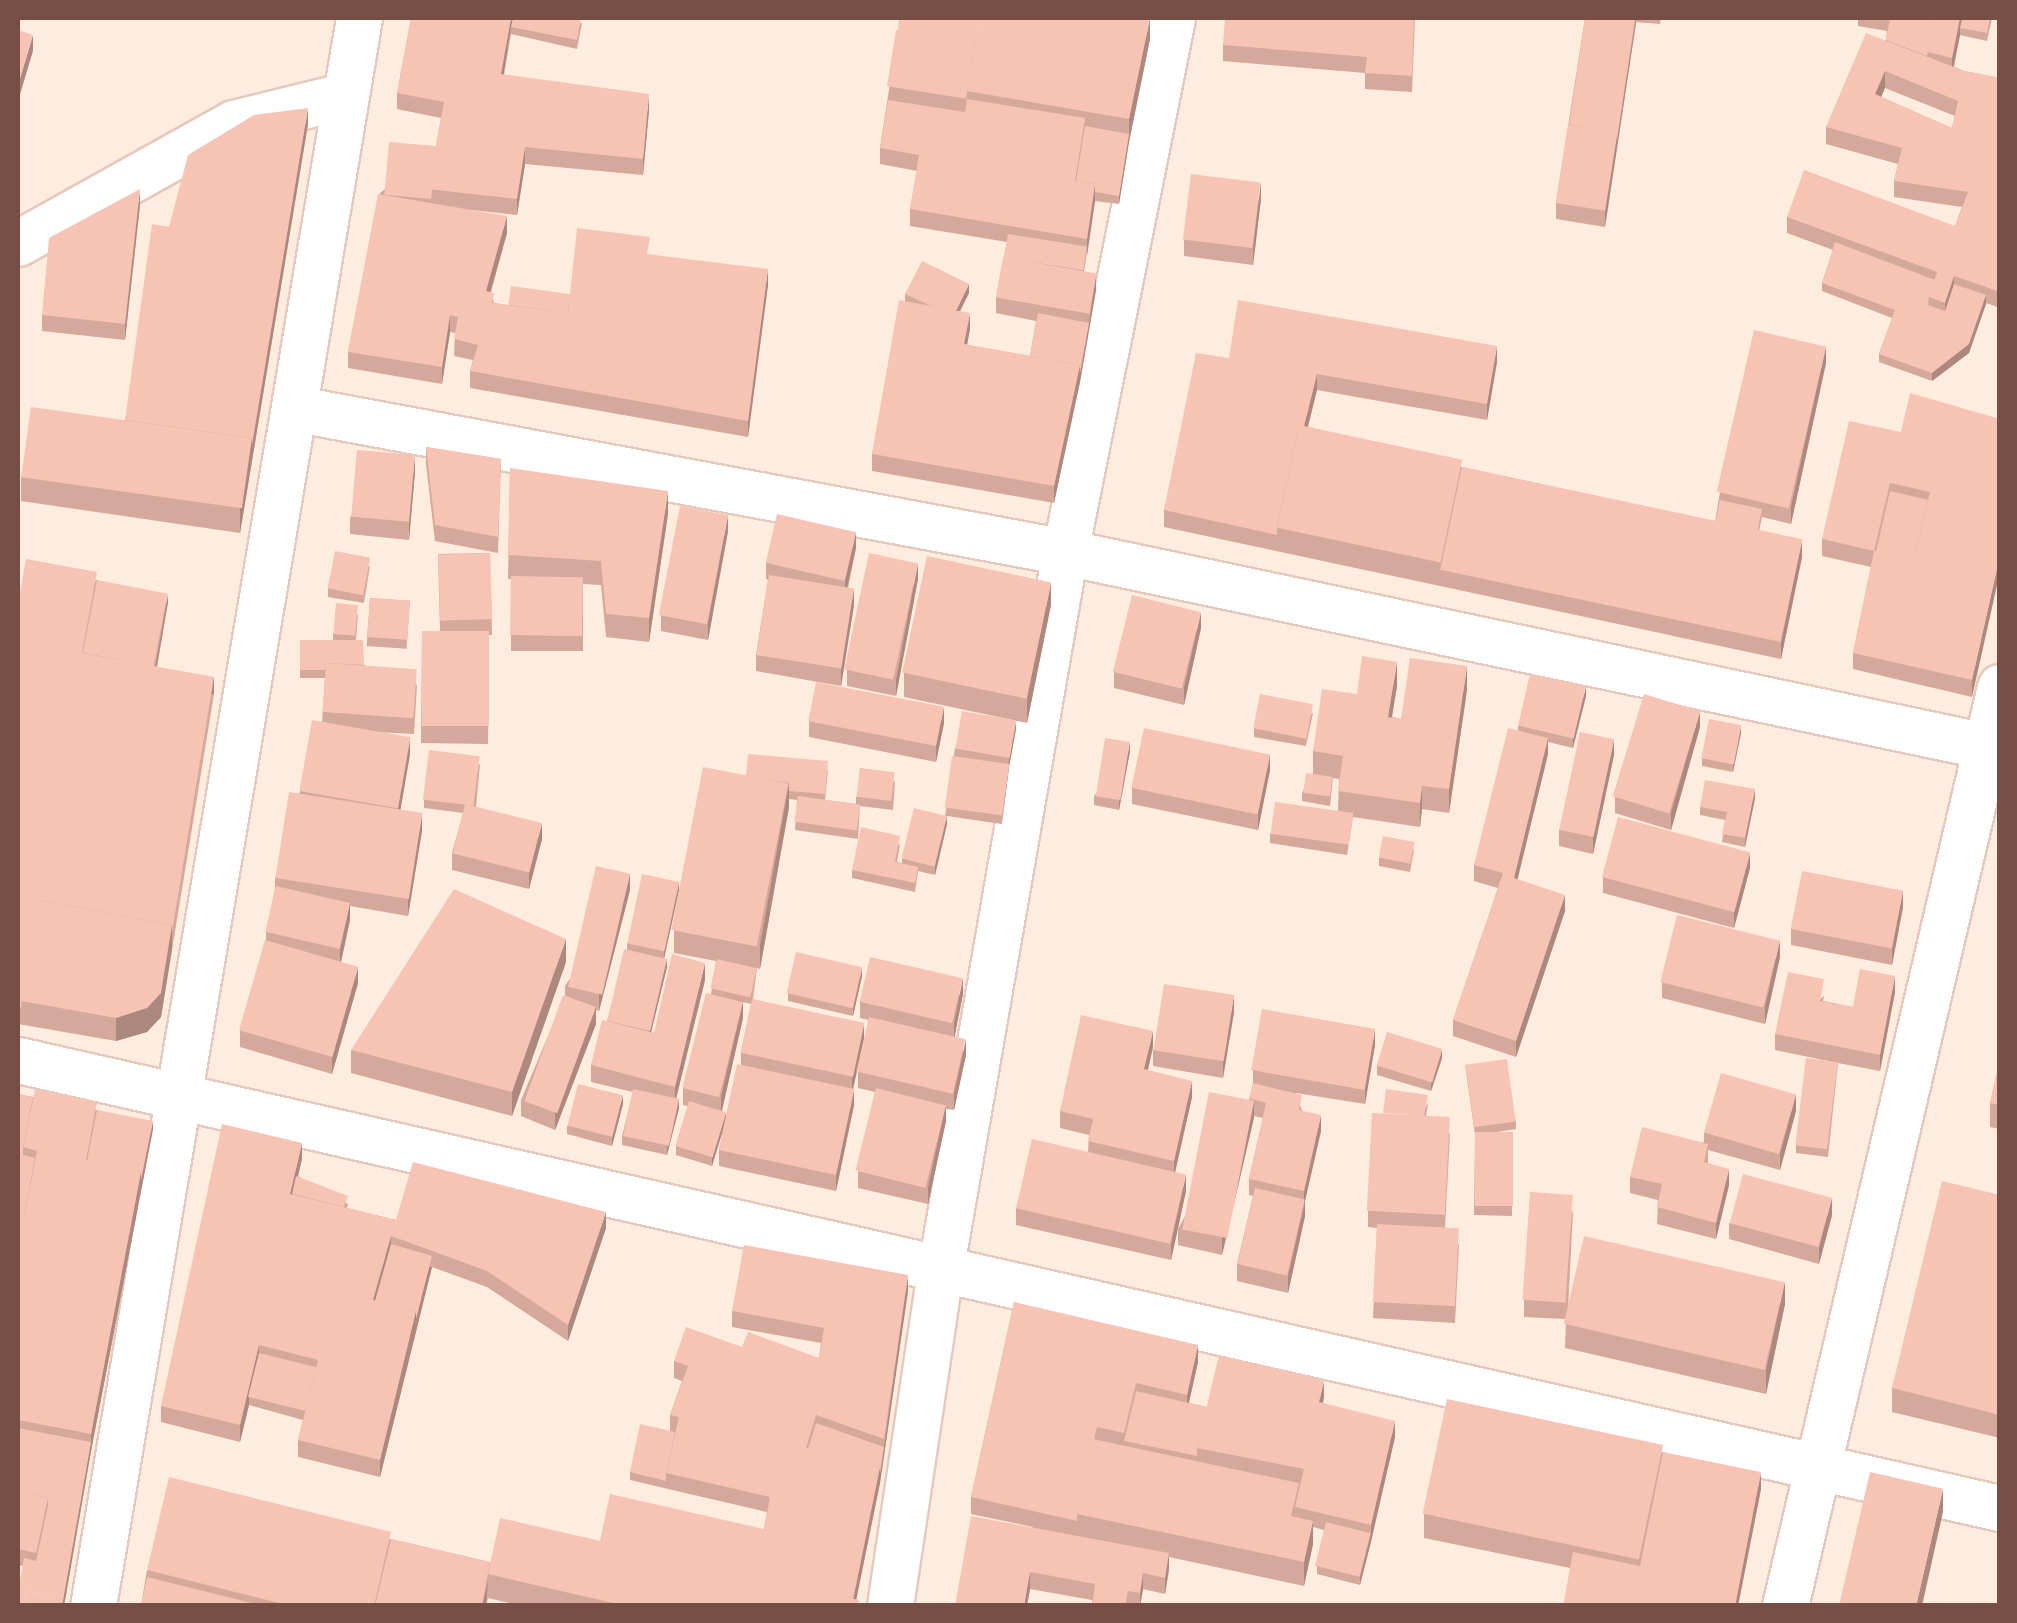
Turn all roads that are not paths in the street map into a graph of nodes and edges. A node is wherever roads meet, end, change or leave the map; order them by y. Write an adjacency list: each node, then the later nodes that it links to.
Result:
1 (359, 18): 3 (street)
2 (1172, 18): 6 (street)
3 (343, 96): 4 (street); 5 (street)
4 (18, 243)
5 (298, 409): 6 (street); 10 (street)
6 (1065, 552): 8 (street); 11 (street)
7 (2000, 687): 8 (street)
8 (1992, 748): 12 (street)
9 (18, 1060): 10 (street)
10 (178, 1095): 11 (street); 14 (street)
11 (940, 1272): 12 (street); 15 (street)
12 (1819, 1466): 13 (street); 16 (street)
13 (2000, 1508)
14 (93, 1606)
15 (890, 1606)
16 (1786, 1606)

